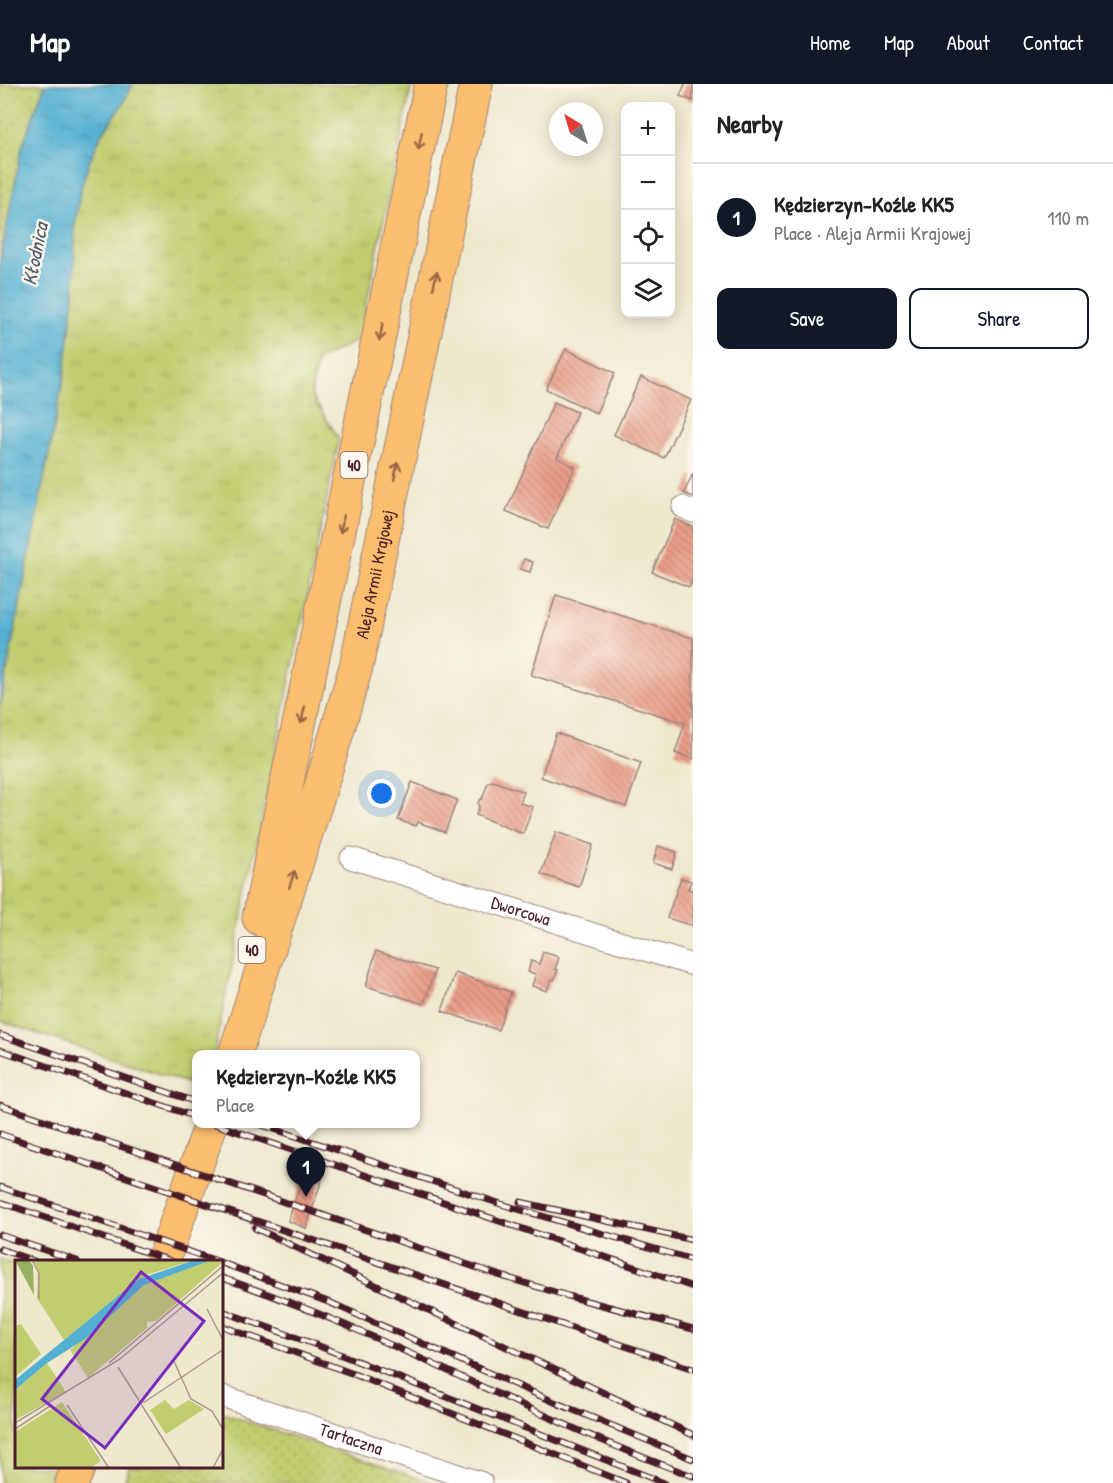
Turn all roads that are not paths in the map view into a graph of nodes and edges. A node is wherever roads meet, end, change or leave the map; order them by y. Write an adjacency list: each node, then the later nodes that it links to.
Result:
1 (431, 84): 5 (main road, 40, one-way to 5)
2 (476, 84): 6 (main road, Aleja Armii Krajowej / 40, one-way to 2)
3 (351, 858): 4 (street, Dworcowa)
4 (693, 964)
5 (230, 1050)
6 (236, 1050)
7 (210, 1128): 8 (main road)
8 (163, 1260)
9 (224, 1397): 14 (street, Tartaczna)
10 (79, 1468): 12 (main road)
11 (102, 1468): 13 (main road)
12 (72, 1483)
13 (97, 1483)
14 (482, 1483)

